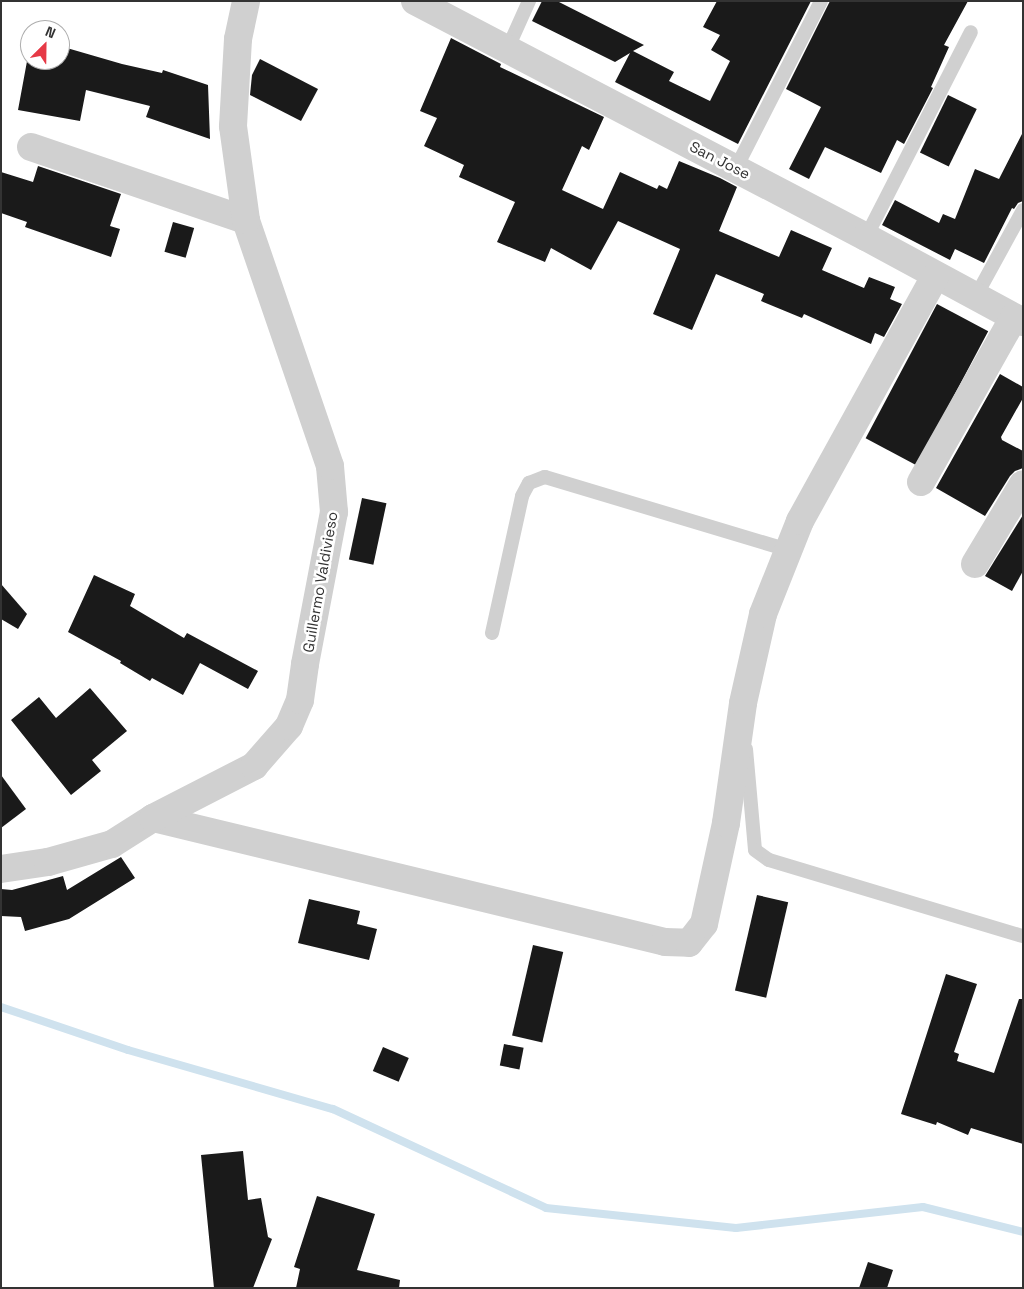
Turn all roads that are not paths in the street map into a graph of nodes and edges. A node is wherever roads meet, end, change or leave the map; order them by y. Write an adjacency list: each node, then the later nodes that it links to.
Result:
1 (246, 1): 10 (street, Guillermo Valdivieso)
2 (415, 1): 6 (street, San Jose)
3 (530, 1): 6 (lane)
4 (821, 1): 8 (lane)
5 (971, 32): 11 (lane)
6 (506, 50): 8 (street, San Jose)
7 (31, 147): 10 (street)
8 (736, 168): 11 (street, San Jose)
9 (1023, 210): 13 (lane)
10 (246, 220): 21 (street, Guillermo Valdivieso)
11 (866, 237): 12 (street, San Jose)
12 (935, 276): 13 (street, San Jose); 17 (street)
13 (976, 296): 14 (street, San Jose)
14 (1018, 320): 15 (street)
15 (921, 482)
16 (1023, 484): 18 (street)
17 (789, 550): 19 (lane); 20 (street)
18 (975, 564)
19 (492, 633)
20 (743, 703): 21 (street); 23 (lane)
21 (153, 818): 22 (street, Guillermo Valdivieso)
22 (1, 869)
23 (1023, 936)

